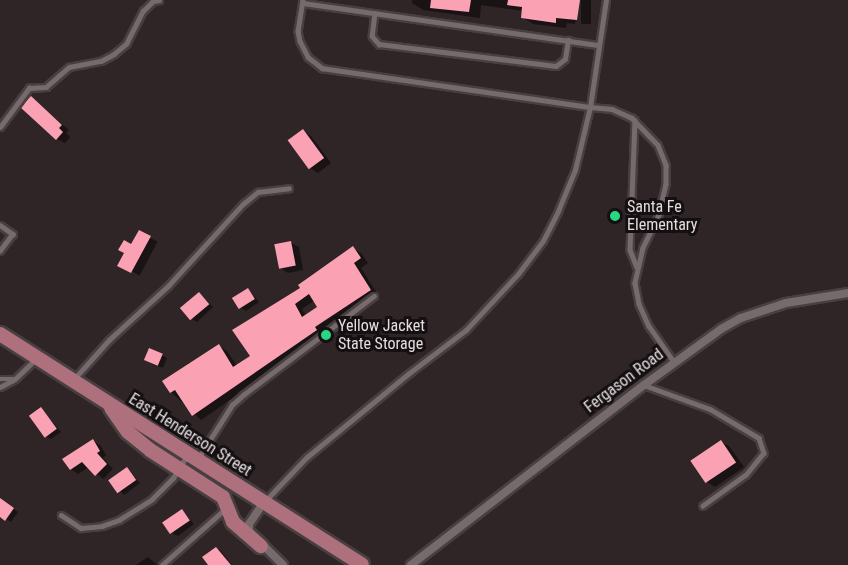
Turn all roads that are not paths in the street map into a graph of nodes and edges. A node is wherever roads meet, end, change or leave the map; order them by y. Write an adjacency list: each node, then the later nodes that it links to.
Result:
1 (159, 0): 9 (lane)
2 (606, 0): 6 (lane)
3 (303, 1): 4 (lane); 7 (lane)
4 (375, 13): 5 (lane); 5 (lane)
5 (568, 40): 6 (lane)
6 (599, 45): 7 (lane)
7 (590, 107): 8 (lane); 27 (lane)
8 (635, 120): 13 (lane); 13 (lane)
9 (0, 127)
10 (289, 188): 21 (lane)
11 (0, 225): 12 (lane)
12 (0, 251)
13 (637, 267): 18 (lane)
14 (848, 293): 18 (street, Fergason Road)
15 (374, 296): 25 (lane)
16 (0, 334): 17 (main road, East Henderson Street)
17 (37, 358): 20 (lane); 21 (main road, East Henderson Street)
18 (674, 362): 22 (street, Fergason Road)
19 (0, 379): 20 (lane)
20 (15, 379): 23 (lane)
21 (73, 380): 24 (main road, East Henderson Street)
22 (644, 385): 28 (lane); 35 (street, Fergason Road)
23 (0, 387)
24 (107, 402): 25 (main road, East Henderson Street); 26 (main road)
25 (193, 457): 26 (lane); 27 (main road, East Henderson Street)
26 (179, 469): 29 (main road); 30 (lane)
27 (264, 502): 31 (street); 34 (main road, East Henderson Street)
28 (703, 506)
29 (228, 509): 31 (main road); 32 (lane)
30 (61, 515)
31 (261, 546): 33 (street)
32 (162, 565)
33 (283, 565)
34 (362, 565)
35 (411, 565)

